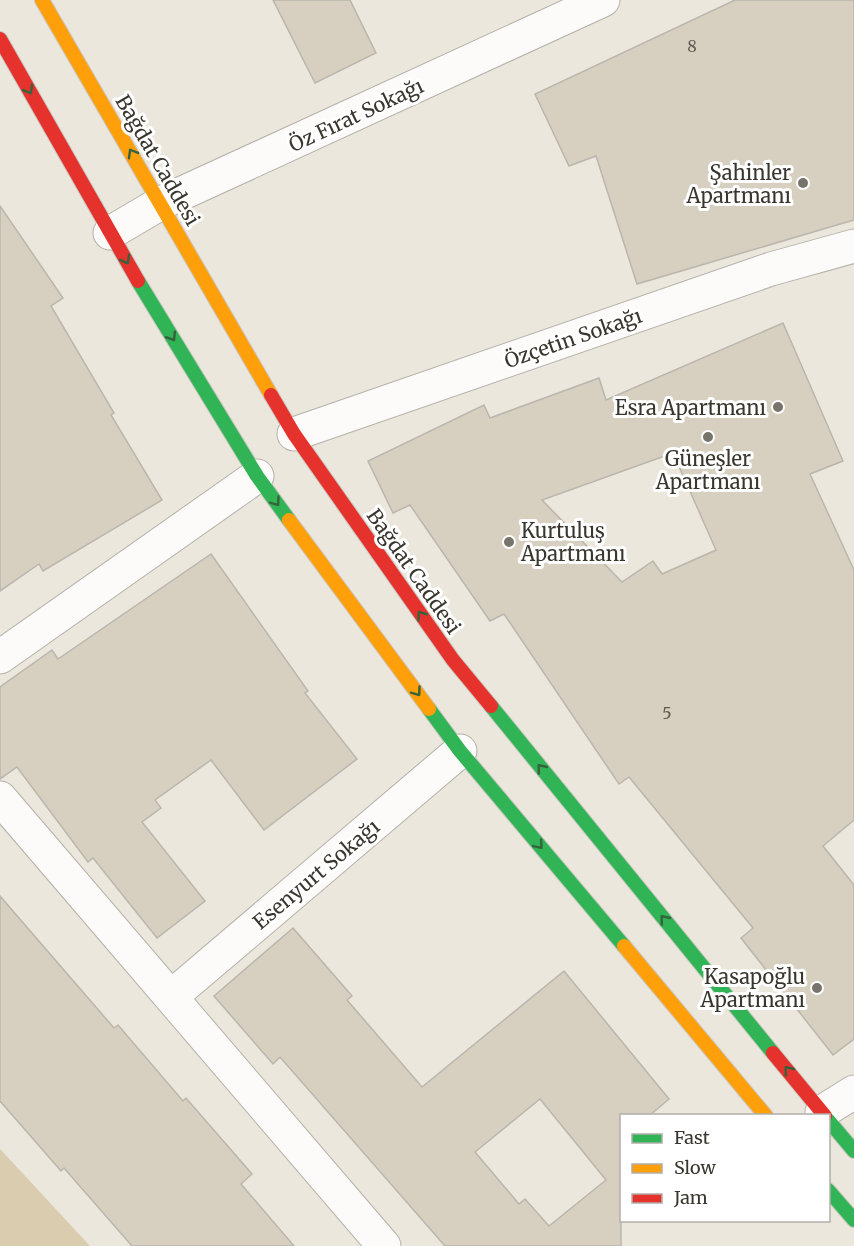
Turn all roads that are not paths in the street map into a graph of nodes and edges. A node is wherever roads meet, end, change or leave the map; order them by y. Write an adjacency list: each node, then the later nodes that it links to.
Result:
1 (42, 0): 4 (main road, Bağdat Caddesi, one-way to 1)
2 (603, 0): 4 (street, Öz Fırat Sokağı)
3 (0, 39): 5 (main road, one-way to 5)
4 (161, 203): 5 (street, Öz Fırat Sokağı); 7 (main road, Bağdat Caddesi)
5 (110, 233): 8 (main road, one-way to 8)
6 (854, 246): 7 (street, Özçetin Sokağı)
7 (294, 434): 15 (main road, Bağdat Caddesi, one-way to 7)
8 (257, 476): 9 (street); 10 (main road, one-way to 10)
9 (0, 657)
10 (460, 751): 12 (street, Esenyurt Sokağı); 14 (main road, one-way to 14)
11 (0, 798): 12 (street)
12 (172, 996): 21 (street)
13 (854, 1092): 16 (street)
14 (764, 1114)
15 (823, 1114)
16 (827, 1114)
17 (830, 1122): 18 (main road, Bağdat Caddesi)
18 (854, 1151)
19 (830, 1192): 20 (main road)
20 (854, 1220)
21 (384, 1246)

